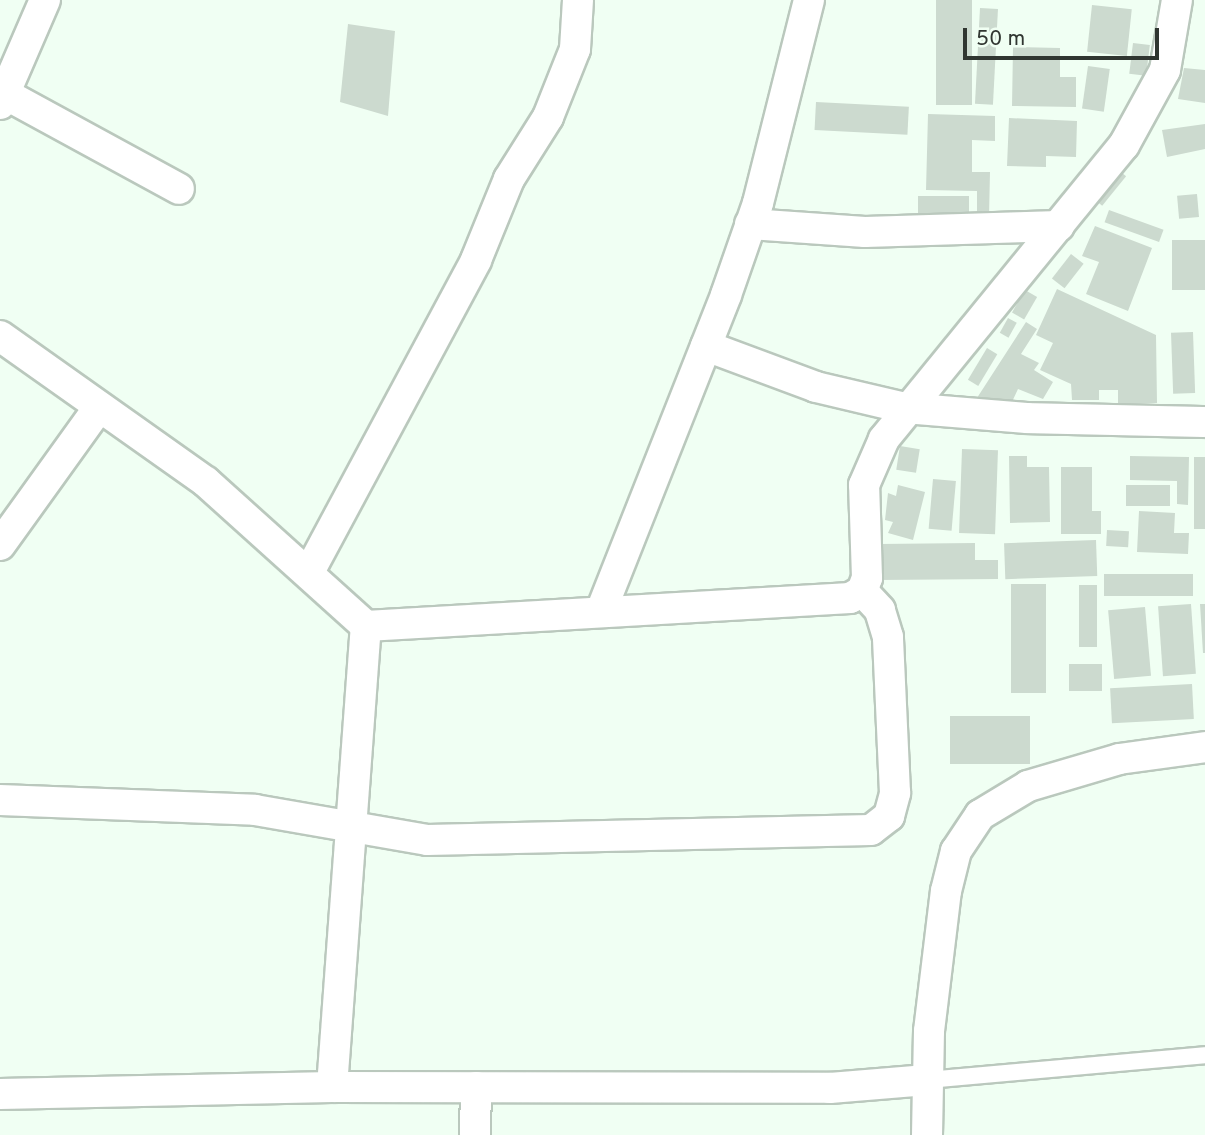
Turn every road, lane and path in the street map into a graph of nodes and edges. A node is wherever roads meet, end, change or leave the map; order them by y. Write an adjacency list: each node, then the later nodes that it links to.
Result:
1 (45, 0): 5 (street)
2 (578, 0): 15 (street)
3 (809, 0): 7 (street)
4 (1177, 0): 8 (street)
5 (2, 99): 6 (street)
6 (179, 189)
7 (750, 224): 8 (street); 10 (street)
8 (1059, 226): 12 (street)
9 (0, 337): 11 (street)
10 (706, 346): 12 (street); 17 (street)
11 (99, 407): 14 (street); 15 (street)
12 (905, 408): 13 (street); 16 (street)
13 (1205, 422)
14 (0, 545)
15 (309, 572): 18 (street)
16 (862, 591): 17 (street); 21 (street)
17 (601, 611): 18 (street)
18 (366, 626): 21 (street)
19 (1205, 747): 23 (street)
20 (0, 800): 21 (street)
21 (354, 823): 24 (street)
22 (1205, 1055): 23 (lane)
23 (927, 1080): 25 (street); 28 (street)
24 (332, 1087): 25 (street); 26 (street)
25 (476, 1087): 27 (street)
26 (0, 1094)
27 (475, 1135)
28 (927, 1135)

